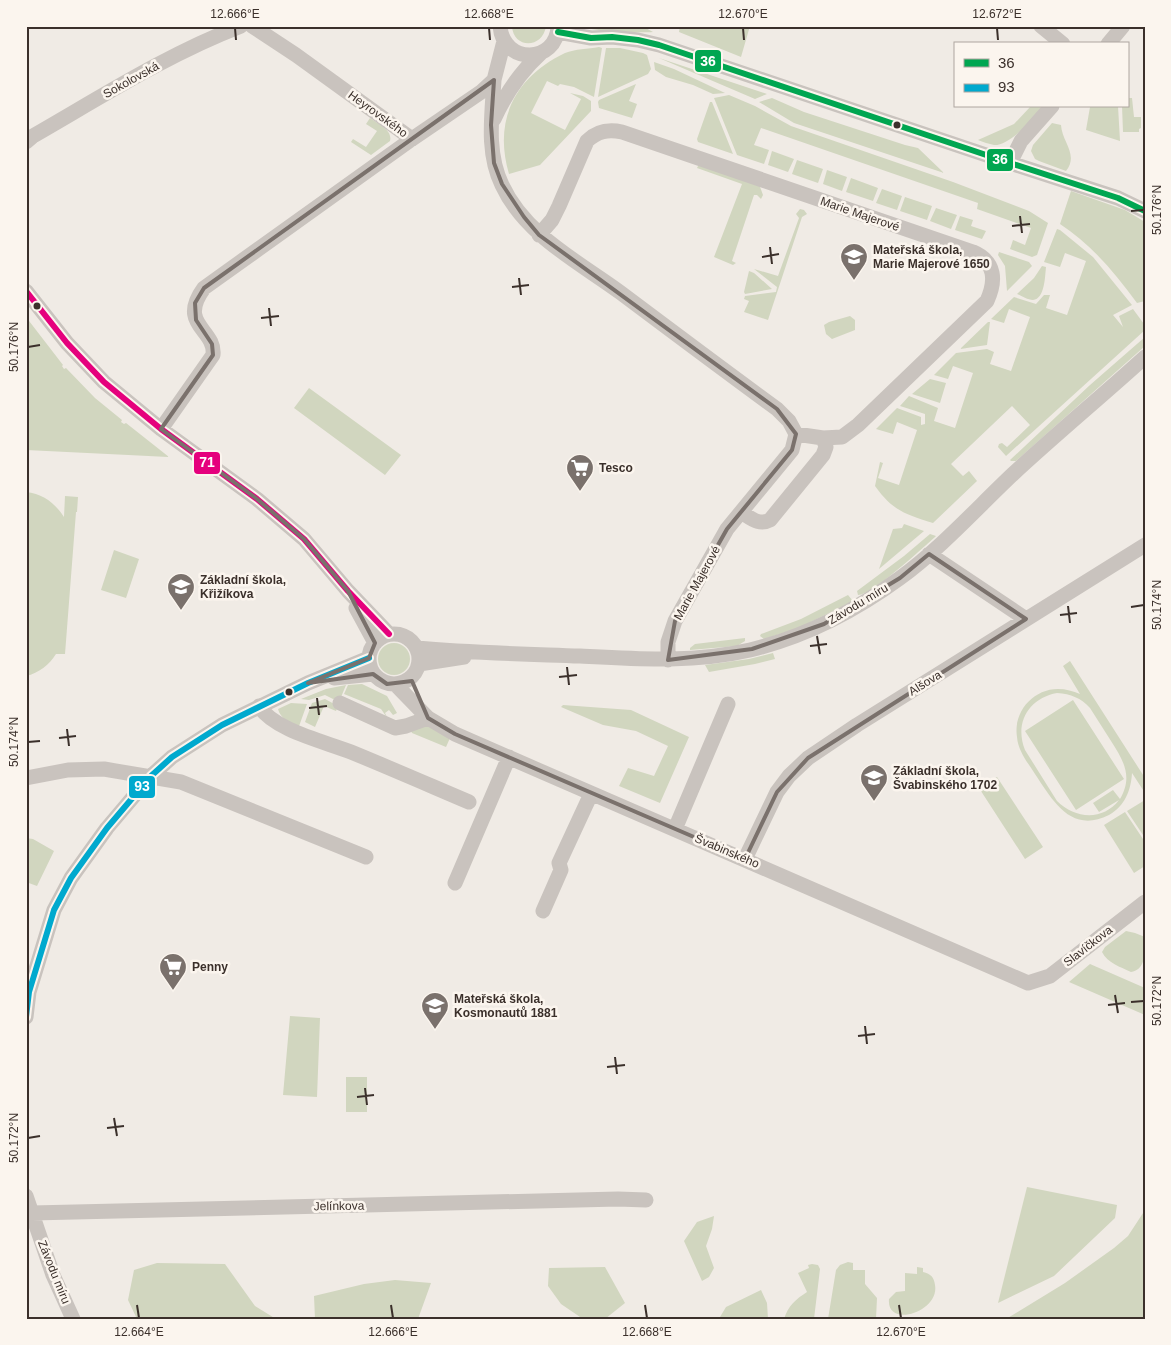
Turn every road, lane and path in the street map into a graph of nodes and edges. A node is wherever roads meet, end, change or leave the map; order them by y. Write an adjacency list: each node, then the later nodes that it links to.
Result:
1 (241, 26): 14 (street, Sokolovská)
2 (252, 26): 13 (street, Heyrovského)
3 (1042, 26): 7 (street)
4 (1123, 26): 8 (street)
5 (558, 29): 9 (street); 15 (street)
6 (502, 34): 9 (street); 10 (street)
7 (1060, 42)
8 (1110, 42)
9 (542, 52): 12 (street)
10 (494, 80): 12 (street); 13 (street, Heyrovského)
11 (1050, 108): 15 (street)
12 (491, 125): 17 (street)
13 (412, 139): 20 (street)
14 (26, 142)
15 (1010, 163): 16 (street)
16 (1145, 211)
17 (539, 235): 21 (street); 22 (street, Marie Majerové)
18 (26, 291): 20 (street)
19 (1145, 357): 25 (street, Závodu míru)
20 (161, 429): 26 (street)
21 (796, 434): 22 (street, Marie Majerové); 23 (street, Marie Majerové)
22 (823, 438): 23 (street)
23 (741, 512): 33 (street, Marie Majerové)
24 (1145, 545): 27 (street, Alšova)
25 (928, 554): 27 (street); 33 (street, Závodu míru)
26 (348, 591): 28 (street); 29 (street)
27 (1026, 619): 50 (street, Alšova)
28 (389, 634): 29 (street); 30 (street)
29 (375, 643): 32 (street)
30 (417, 648): 31 (street, Závodu míru); 34 (street)
31 (490, 653): 33 (street, Závodu míru); 34 (street, Závodu míru)
32 (369, 658): 35 (street); 37 (street)
33 (668, 660)
34 (419, 664): 36 (street)
35 (373, 674): 37 (street); 38 (street)
36 (411, 678): 38 (street); 42 (street)
37 (308, 682): 41 (street)
38 (395, 684): 42 (street, Švabinského)
39 (340, 703): 42 (street)
40 (728, 704): 48 (street)
41 (259, 706): 44 (street); 47 (street)
42 (428, 718): 43 (street, Švabinského)
43 (509, 757): 46 (street, Švabinského); 51 (street)
44 (151, 776): 45 (street); 49 (street); 55 (street)
45 (26, 778)
46 (591, 794): 48 (street, Švabinského); 53 (street)
47 (468, 802)
48 (675, 829): 50 (street, Švabinského)
49 (366, 857)
50 (745, 859): 54 (street, Švabinského)
51 (455, 883)
52 (1145, 902): 54 (street, Slavíčkova)
53 (543, 911)
54 (1028, 982)
55 (26, 1017)
56 (26, 1196): 58 (street, Závodu míru)
57 (646, 1200): 58 (street, Jelínkova)
58 (32, 1213): 59 (street, Závodu míru)
59 (73, 1319)

